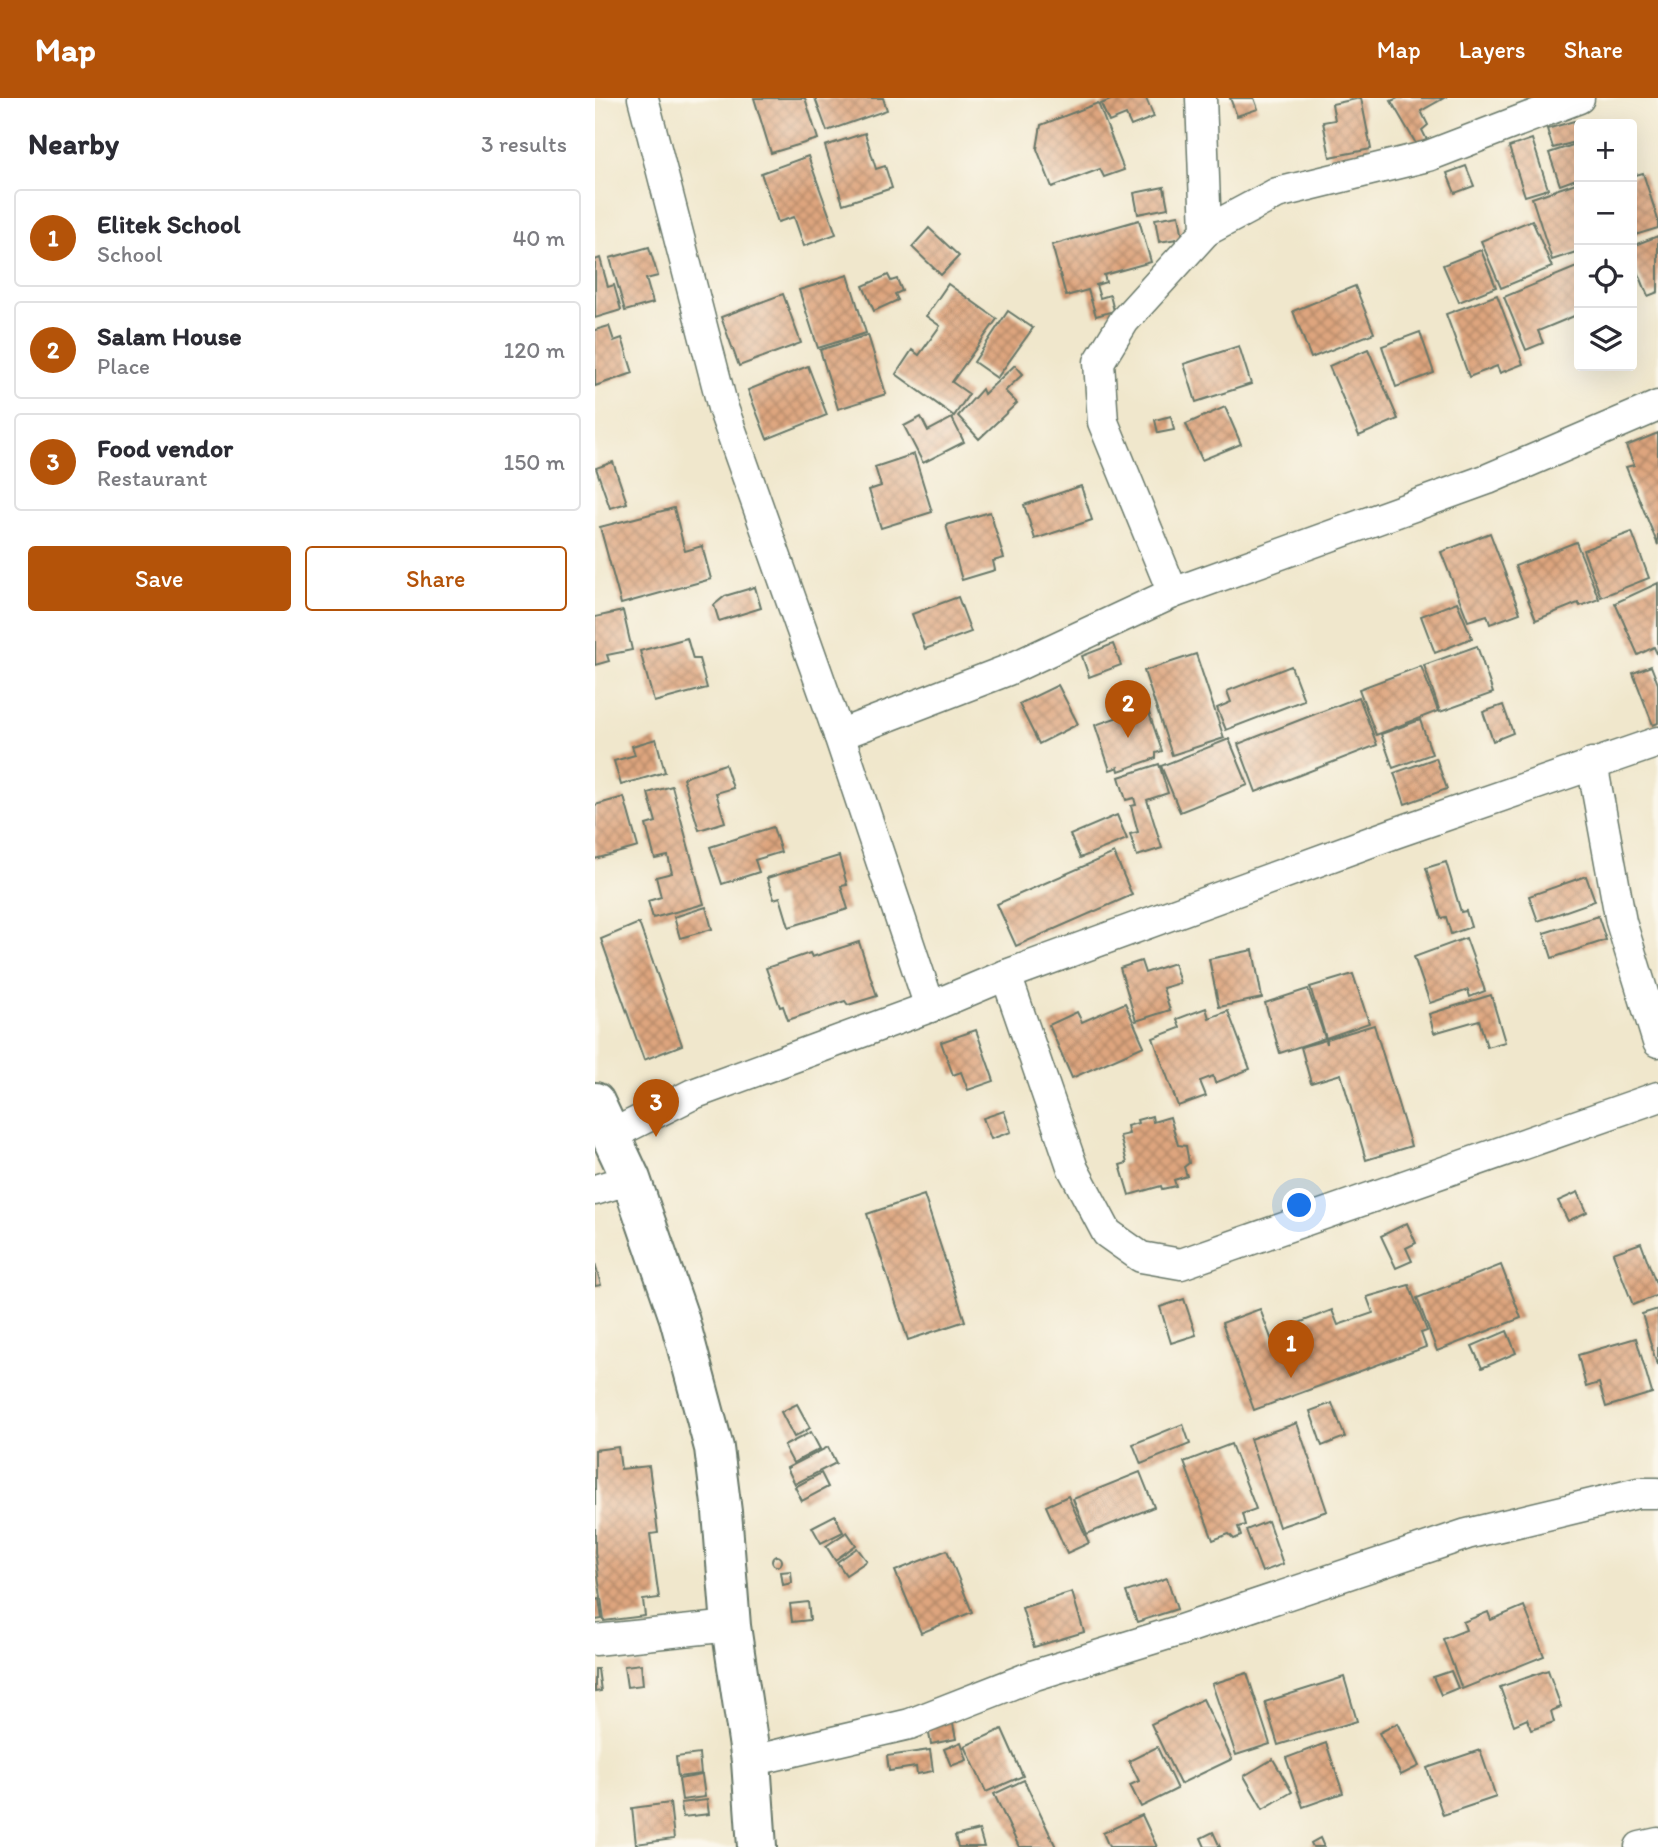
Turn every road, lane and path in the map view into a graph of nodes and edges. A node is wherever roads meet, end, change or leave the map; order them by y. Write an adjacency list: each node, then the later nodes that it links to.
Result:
1 (643, 98): 7 (street)
2 (1201, 98): 4 (street)
3 (1579, 98): 4 (street)
4 (1206, 231): 6 (street)
5 (1658, 406): 6 (street)
6 (1173, 593): 7 (street)
7 (839, 735): 11 (street)
8 (1658, 742): 9 (street)
9 (1591, 763): 10 (street); 12 (street)
10 (1006, 975): 11 (street); 13 (street)
11 (930, 1007): 14 (street)
12 (1658, 1042)
13 (1658, 1097)
14 (603, 1118): 15 (main road)
15 (631, 1179): 16 (street); 18 (main road)
16 (595, 1190)
17 (1658, 1493): 20 (street)
18 (731, 1626): 19 (street); 20 (main road)
19 (595, 1640)
20 (751, 1761): 22 (main road)
21 (1658, 1843): 23 (street)
22 (757, 1847)
23 (1640, 1847)

